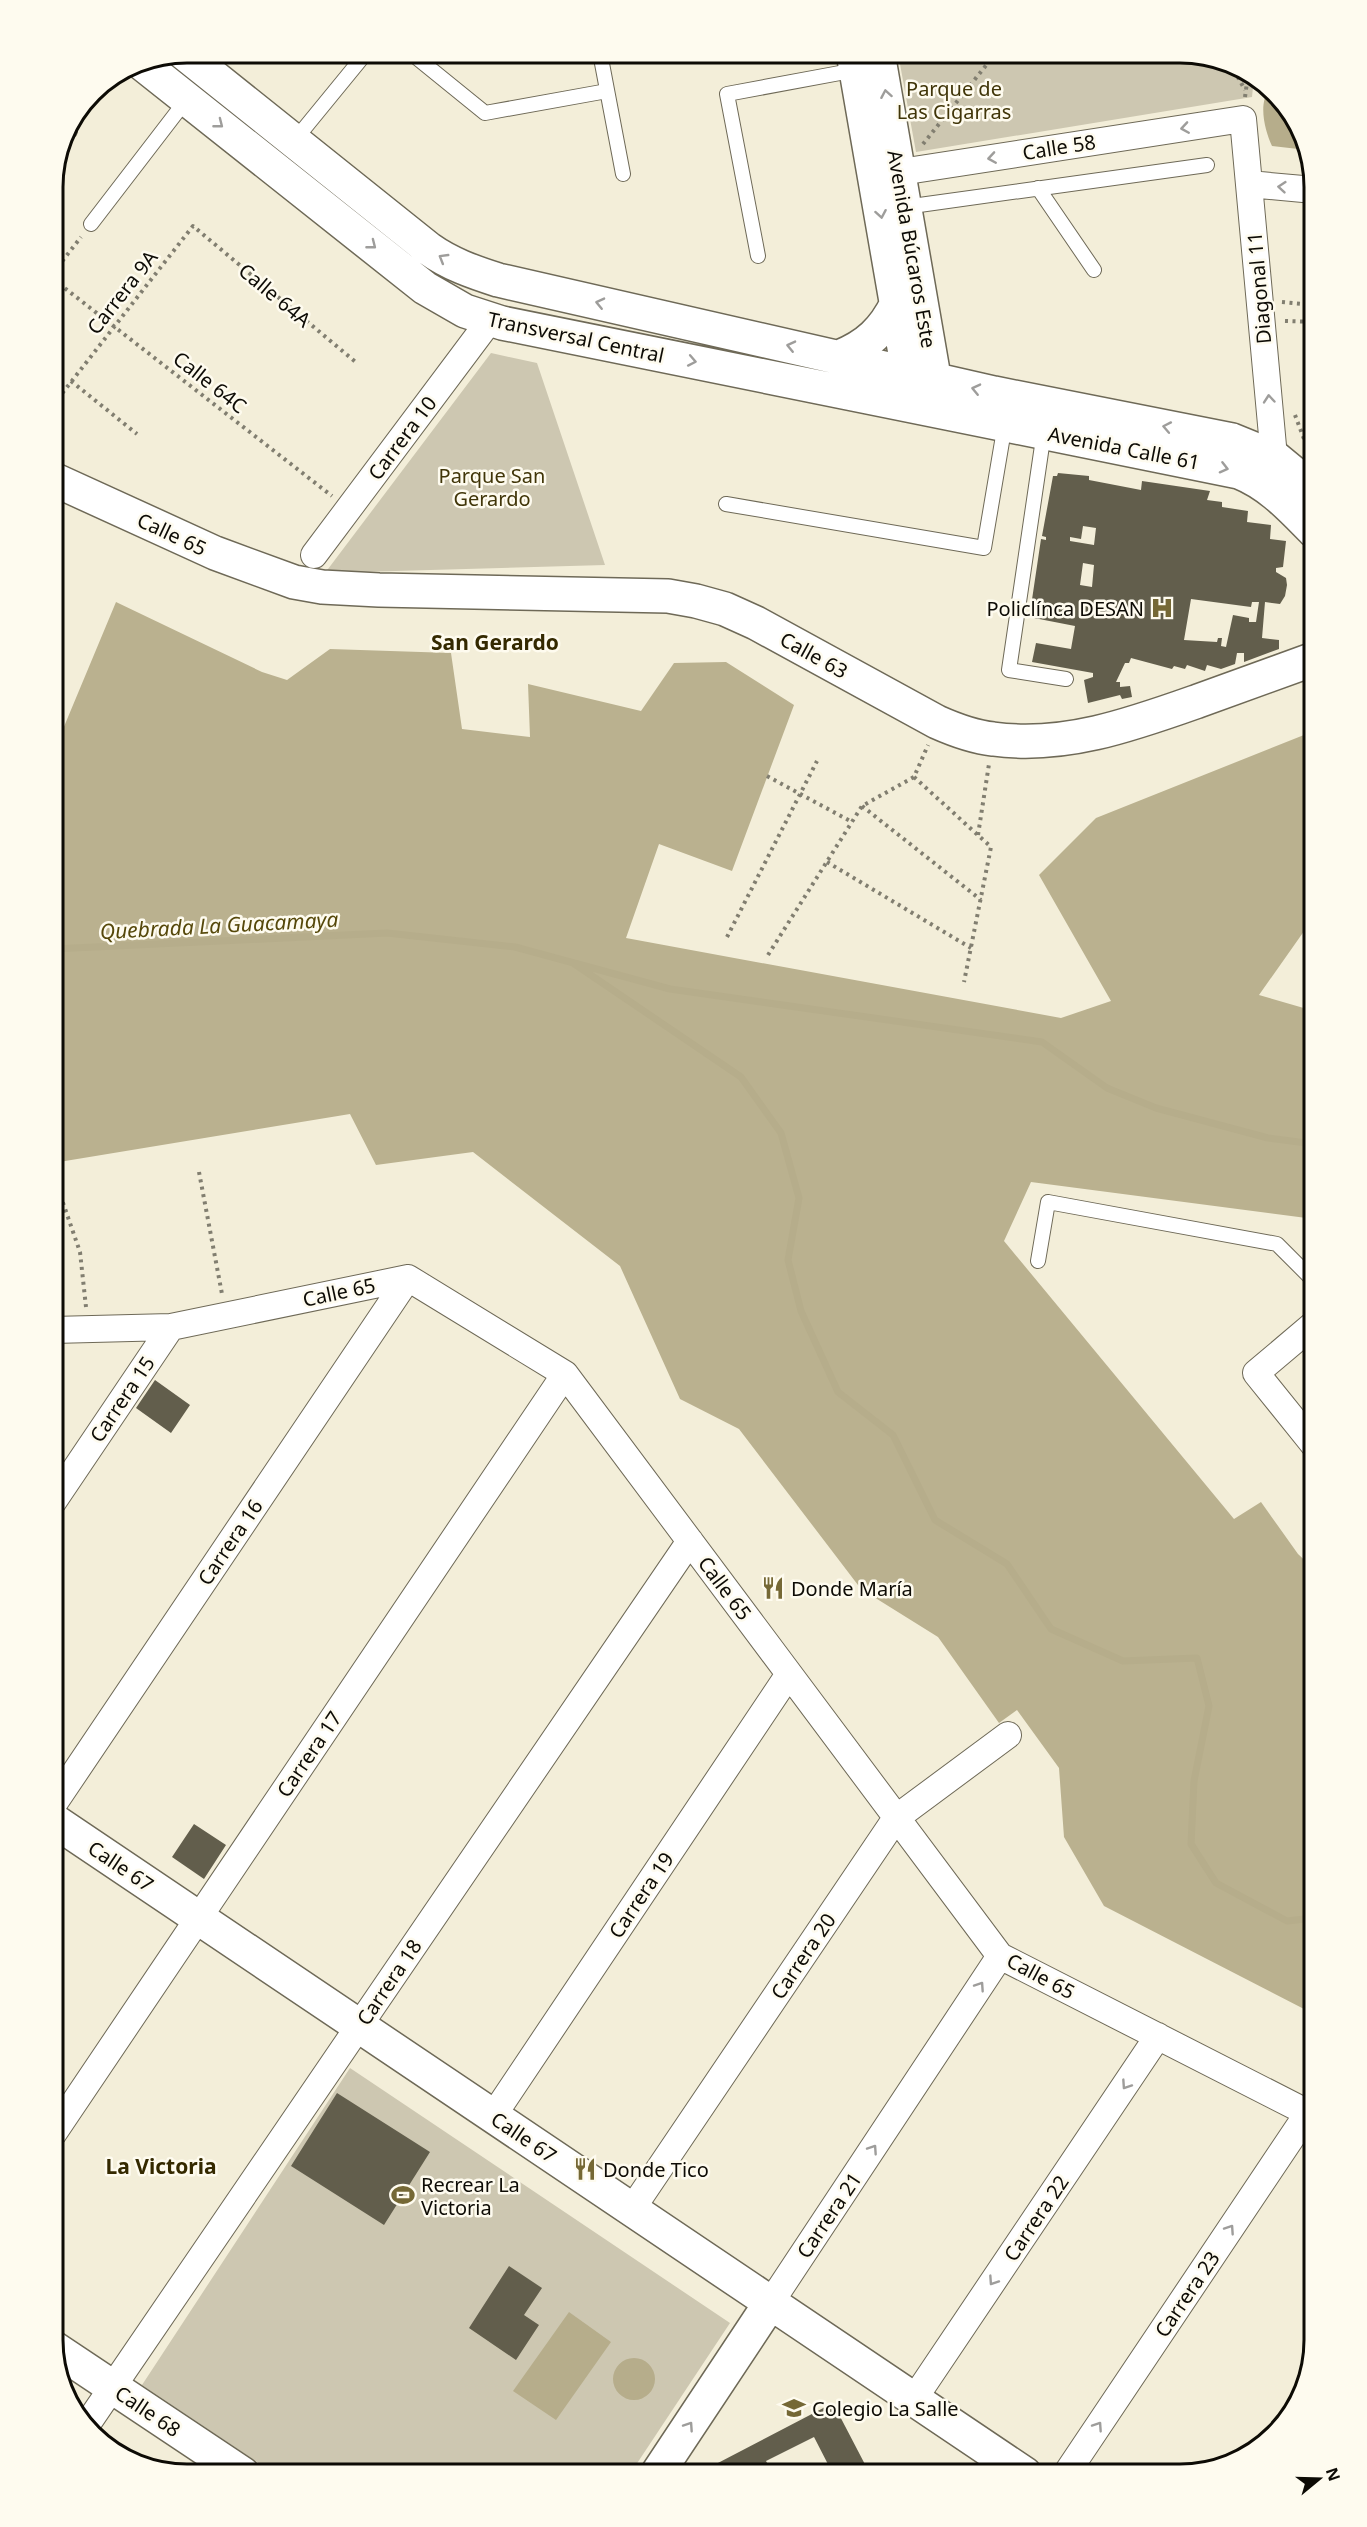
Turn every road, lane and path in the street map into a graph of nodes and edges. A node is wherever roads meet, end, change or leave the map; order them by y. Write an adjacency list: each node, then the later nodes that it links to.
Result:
1 (196, 63): 14 (street, Transversal Central)
2 (357, 63): 14 (lane)
3 (424, 63): 10 (lane)
4 (602, 63): 10 (lane)
5 (844, 63): 24 (lane)
6 (864, 63): 17 (street, Avenida Búcaros Este)
7 (987, 63): 17 (path)
8 (149, 69): 12 (street, Transversal Central)
9 (1239, 78): 11 (path)
10 (607, 91): 16 (lane)
11 (1246, 91)
12 (187, 99): 22 (lane); 29 (street, Transversal Central, one-way to 29)
13 (1243, 119): 17 (street, Calle 58, one-way to 17); 18 (street, Diagonal 11)
14 (294, 141): 33 (street, Transversal Central, one-way to 14)
15 (1207, 165): 19 (lane)
16 (623, 174)
17 (887, 174): 21 (street, Avenida Búcaros Este); 28 (street, Avenida Búcaros Este, one-way to 28)
18 (1249, 184): 20 (street, one-way to 18); 41 (street, Diagonal 11, one-way to 18)
19 (1038, 188): 21 (lane); 26 (lane)
20 (1304, 189)
21 (905, 207): 37 (street, Avenida Búcaros Este)
22 (90, 225): 25 (path)
23 (193, 226): 32 (path, Carrera 9A); 34 (path, Calle 64A)
24 (758, 256)
25 (63, 260)
26 (1094, 270)
27 (63, 287): 32 (path, Calle 64C)
28 (897, 303): 33 (street); 37 (street, Avenida Búcaros Este)
29 (490, 320): 37 (street, Transversal Central, one-way to 37); 45 (street, Carrera 10)
30 (1280, 321): 31 (path)
31 (1304, 322)
32 (114, 327): 35 (path, Carrera 9A); 45 (path, Calle 64C)
33 (839, 357): 37 (street, Transversal Central)
34 (358, 364)
35 (71, 381): 36 (path, Carrera 9A); 40 (path)
36 (63, 392)
37 (925, 392): 38 (street, Avenida Calle 61); 41 (street, Avenida Calle 61, one-way to 37)
38 (1005, 424): 39 (street, Avenida Calle 61); 44 (lane)
39 (1044, 432): 46 (street, Avenida Calle 61, one-way to 46); 50 (lane)
40 (137, 434)
41 (1274, 457): 42 (street, Avenida Calle 61)
42 (1304, 481)
43 (63, 484): 48 (street, Calle 65)
44 (726, 504)
45 (349, 509): 47 (street, Carrera 10)
46 (1304, 521)
47 (314, 555)
48 (294, 582): 51 (street, Calle 63)
49 (1304, 663): 52 (street, Calle 63)
50 (1066, 679)
51 (937, 722): 52 (street, Calle 63); 55 (path)
52 (993, 739): 59 (path)
53 (817, 761): 56 (path)
54 (767, 776): 56 (path)
55 (914, 777): 57 (path); 59 (path)
56 (800, 794): 58 (path); 62 (path)
57 (862, 806): 58 (path); 61 (path)
58 (852, 822): 60 (path)
59 (978, 835): 61 (path)
60 (827, 862): 63 (path); 64 (path)
61 (981, 900): 63 (path)
62 (727, 937)
63 (971, 948): 65 (path)
64 (768, 955)
65 (964, 982)
66 (199, 1172): 71 (path)
67 (63, 1203): 73 (path)
68 (1038, 1261): 69 (lane)
69 (1304, 1271)
70 (408, 1278): 71 (street, Calle 65); 76 (street, Calle 65); 82 (street, Carrera 16)
71 (226, 1315): 72 (street, Calle 65)
72 (171, 1327): 73 (street, Calle 65); 78 (street, Carrera 15)
73 (89, 1329): 74 (street, Calle 65)
74 (63, 1330)
75 (1304, 1332): 77 (street)
76 (565, 1374): 79 (street, Calle 65); 85 (street, Carrera 17)
77 (1304, 1433)
78 (63, 1487)
79 (690, 1541): 80 (street, Calle 65); 87 (street, Carrera 18)
80 (789, 1674): 83 (street, Calle 65); 90 (street, Carrera 19)
81 (1008, 1735): 83 (street, Carrera 20)
82 (63, 1790)
83 (896, 1818): 86 (street, Calle 65); 93 (street, Carrera 20)
84 (63, 1827): 85 (street, Calle 67)
85 (198, 1918): 87 (street, Calle 67); 91 (street, Carrera 17)
86 (1000, 1956): 88 (street, Calle 65); 94 (street, Carrera 21, one-way to 86)
87 (359, 2026): 90 (street, Calle 67); 96 (street, Carrera 18)
88 (1158, 2036): 89 (street, Calle 65); 97 (street, Carrera 22, one-way to 97)
89 (1304, 2111)
90 (493, 2116): 93 (street, Calle 67)
91 (63, 2118)
92 (1304, 2125): 102 (street, Carrera 23, one-way to 92)
93 (632, 2209): 94 (street, Calle 67)
94 (771, 2302): 97 (street, Calle 67); 100 (street, Carrera 21, one-way to 94)
95 (64, 2355): 96 (street, Calle 68)
96 (112, 2387): 98 (street, Carrera 18); 99 (street, Calle 68)
97 (914, 2399): 101 (street, Calle 67)
98 (91, 2418)
99 (228, 2464)
100 (664, 2464)
101 (1010, 2464)
102 (1073, 2464)

